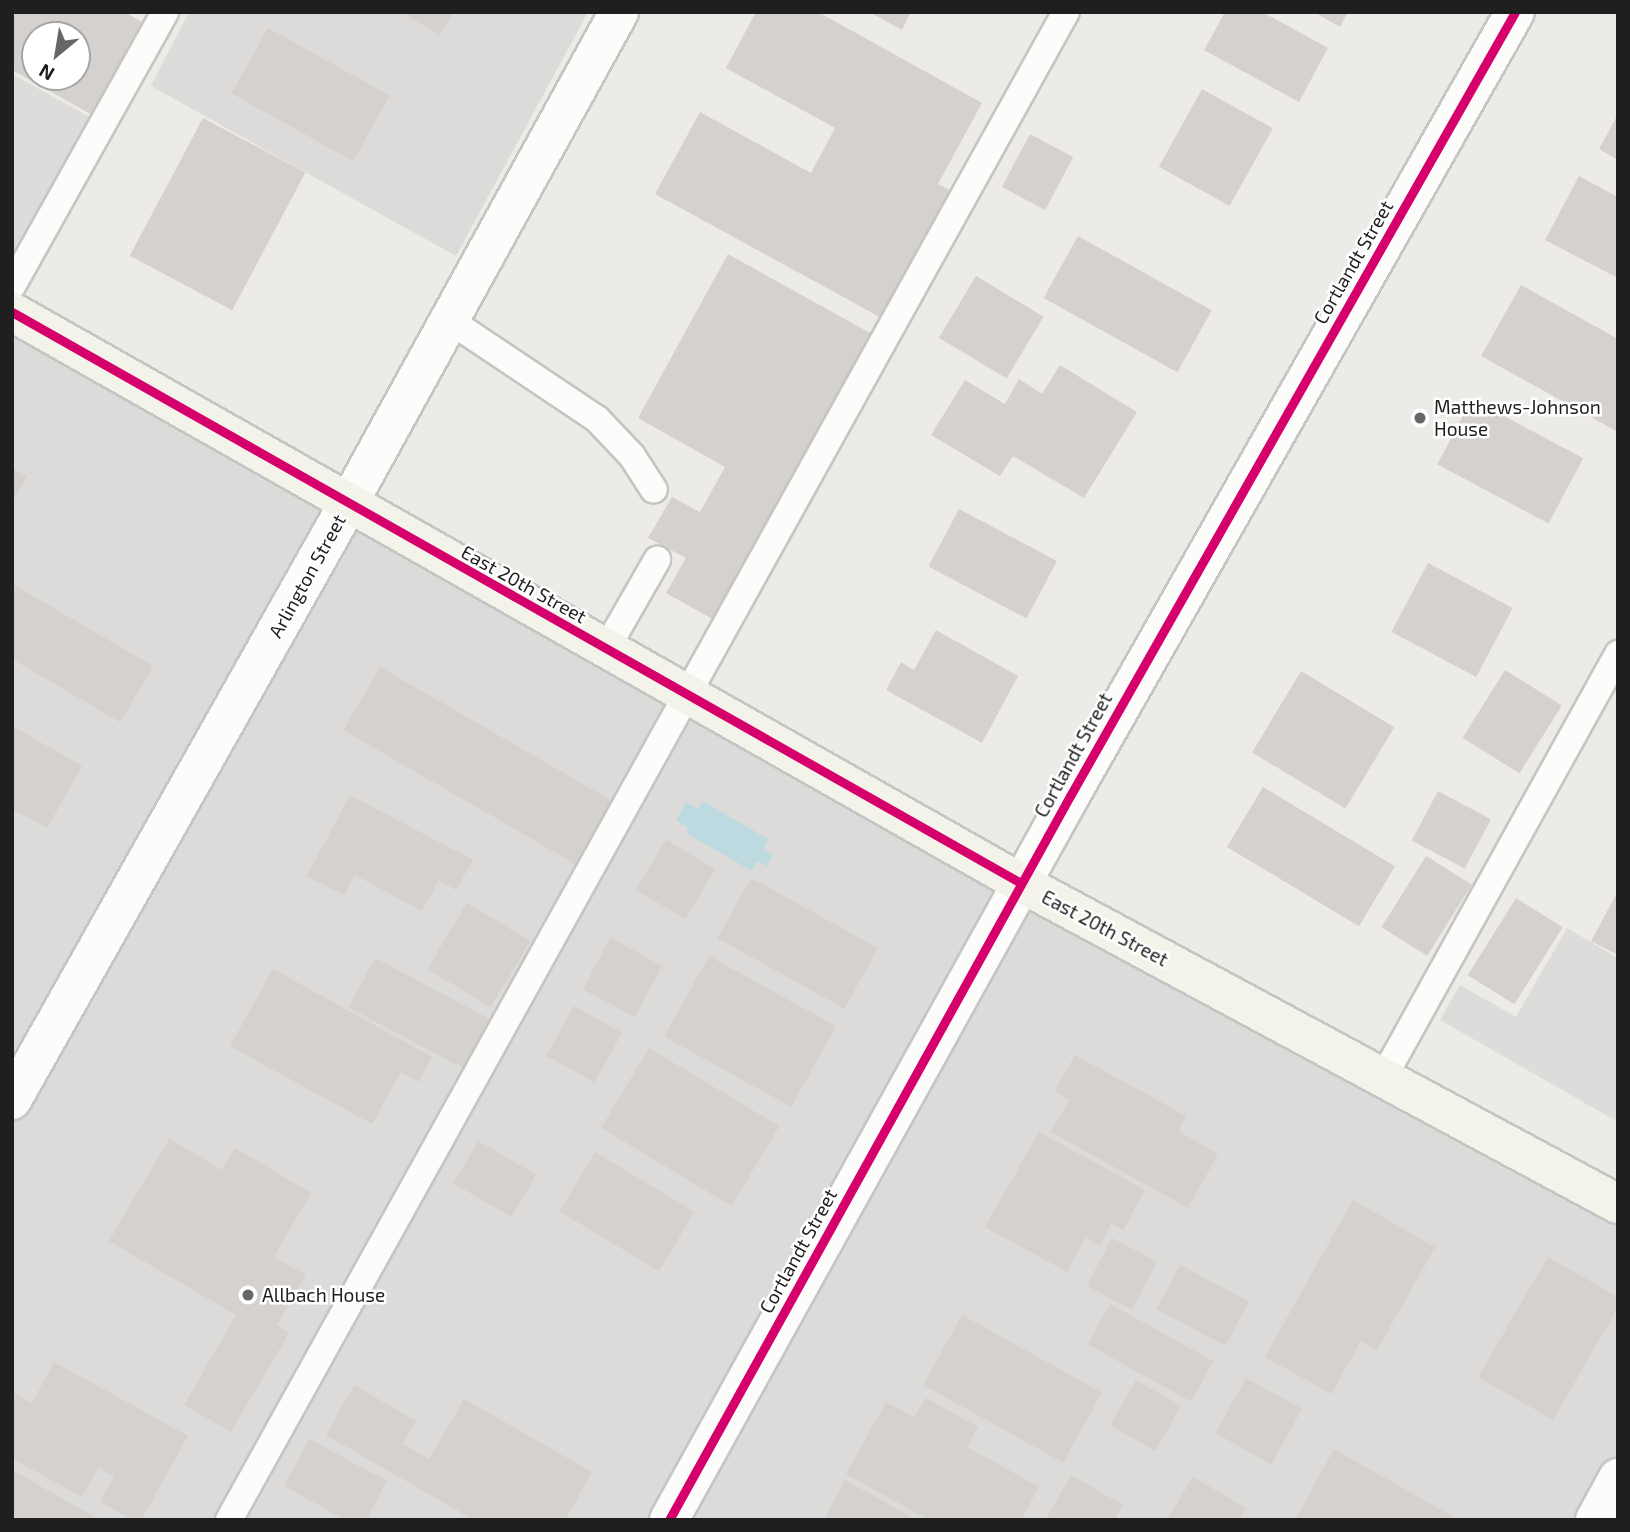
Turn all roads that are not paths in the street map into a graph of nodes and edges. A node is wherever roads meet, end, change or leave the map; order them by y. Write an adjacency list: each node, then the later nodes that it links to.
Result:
1 (165, 12): 5 (lane)
2 (619, 12): 7 (street, Arlington Street)
3 (1066, 12): 13 (lane)
4 (1515, 12): 14 (street, Cortlandt Street)
5 (12, 286)
6 (12, 312): 9 (main road, East 20th Street)
7 (449, 320): 8 (lane); 9 (street, Arlington Street)
8 (654, 490)
9 (348, 504): 11 (main road, East 20th Street); 16 (street, Arlington Street)
10 (657, 560): 11 (lane)
11 (606, 649): 13 (main road, East 20th Street)
12 (1618, 654): 15 (lane)
13 (687, 695): 14 (main road, East 20th Street); 19 (lane)
14 (1021, 883): 15 (main road, East 20th Street); 20 (street, Cortlandt Street)
15 (1383, 1078): 17 (main road, East 20th Street)
16 (12, 1100)
17 (1618, 1204)
18 (1618, 1478): 21 (street)
19 (229, 1520)
20 (669, 1520)
21 (1595, 1520)

